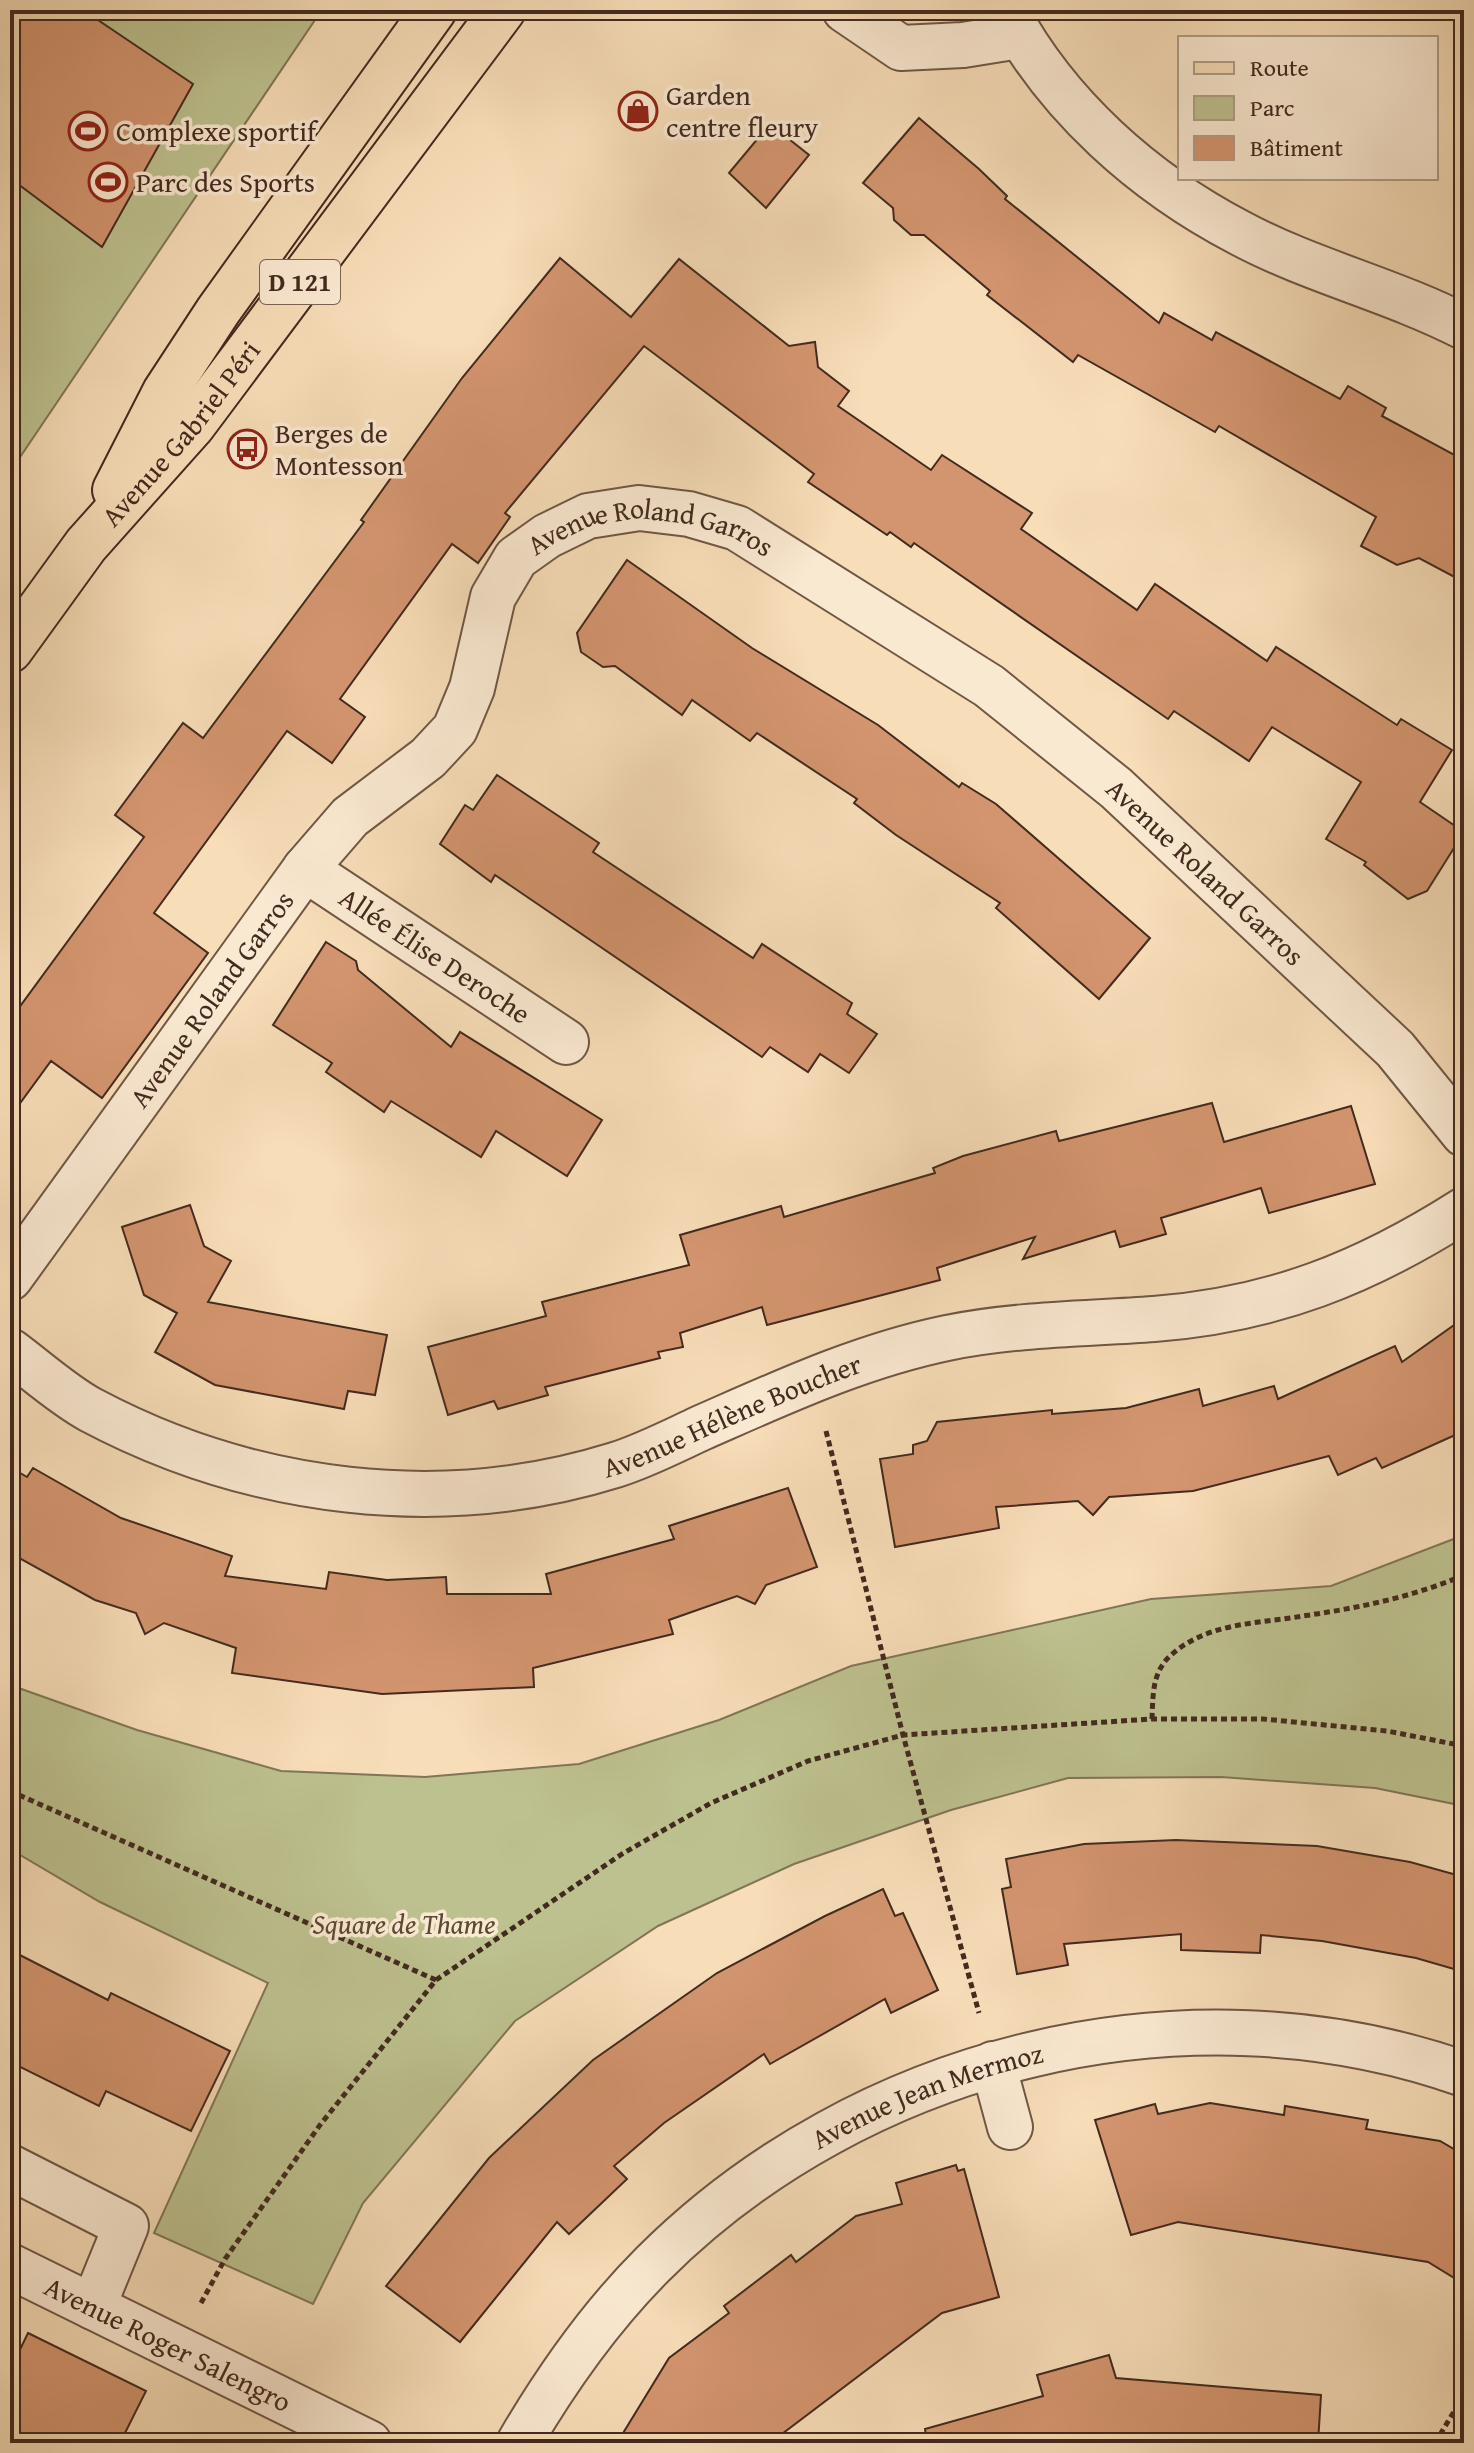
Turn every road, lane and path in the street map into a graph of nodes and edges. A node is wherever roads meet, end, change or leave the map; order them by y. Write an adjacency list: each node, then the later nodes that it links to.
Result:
1 (434, 10): 6 (main road, Avenue Gabriel Péri / D 121)
2 (503, 10): 6 (main road, Avenue Gabriel Péri / D 121)
3 (845, 10): 4 (street)
4 (1013, 23): 5 (street)
5 (1464, 327)
6 (86, 545): 7 (main road, Avenue Gabriel Péri / D 121)
7 (10, 650)
8 (305, 869): 9 (street, Allée Élise Deroche); 10 (street, Avenue Roland Garros); 12 (street, Avenue Roland Garros)
9 (566, 1042)
10 (1464, 1134)
11 (1464, 1210): 14 (street, Avenue Hélène Boucher)
12 (10, 1278)
13 (10, 1351): 14 (street, Avenue Hélène Boucher)
14 (813, 1380): 17 (path)
15 (1464, 1575): 16 (path)
16 (1152, 1719): 17 (path); 18 (path)
17 (903, 1735): 20 (path); 21 (path)
18 (1464, 1746)
19 (10, 1791): 20 (path)
20 (436, 1980): 27 (path)
21 (993, 2064): 22 (street, Avenue Jean Mermoz); 23 (street); 30 (street, Avenue Jean Mermoz)
22 (1464, 2074)
23 (1010, 2127)
24 (10, 2167): 26 (street)
25 (10, 2266): 26 (street, Avenue Roger Salengro)
26 (93, 2307): 27 (street, Avenue Roger Salengro)
27 (180, 2350): 29 (street, Avenue Roger Salengro)
28 (1464, 2395): 31 (path)
29 (369, 2443)
30 (519, 2443)
31 (1435, 2443)

